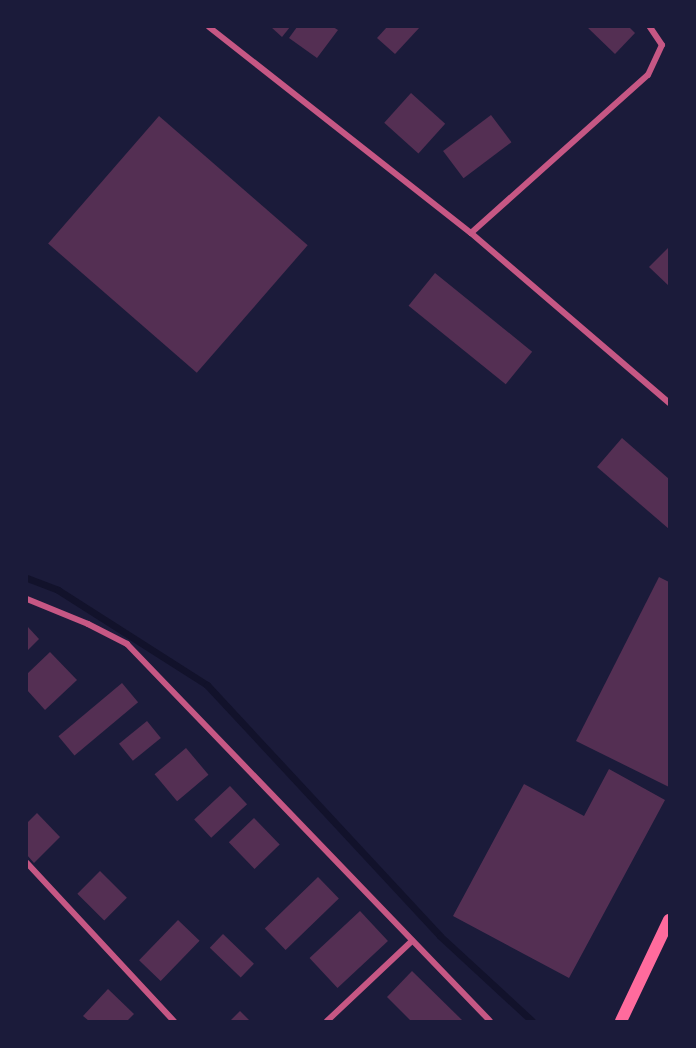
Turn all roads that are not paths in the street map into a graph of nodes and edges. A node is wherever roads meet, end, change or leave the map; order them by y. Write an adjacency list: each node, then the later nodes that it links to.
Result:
1 (209, 27): 3 (street)
2 (650, 27): 3 (street)
3 (471, 233): 4 (street)
4 (669, 404)
5 (27, 599): 8 (street)
6 (27, 863): 9 (street)
7 (669, 920): 12 (main road)
8 (412, 941): 10 (street); 11 (street)
9 (174, 1021)
10 (327, 1021)
11 (490, 1021)
12 (621, 1021)

